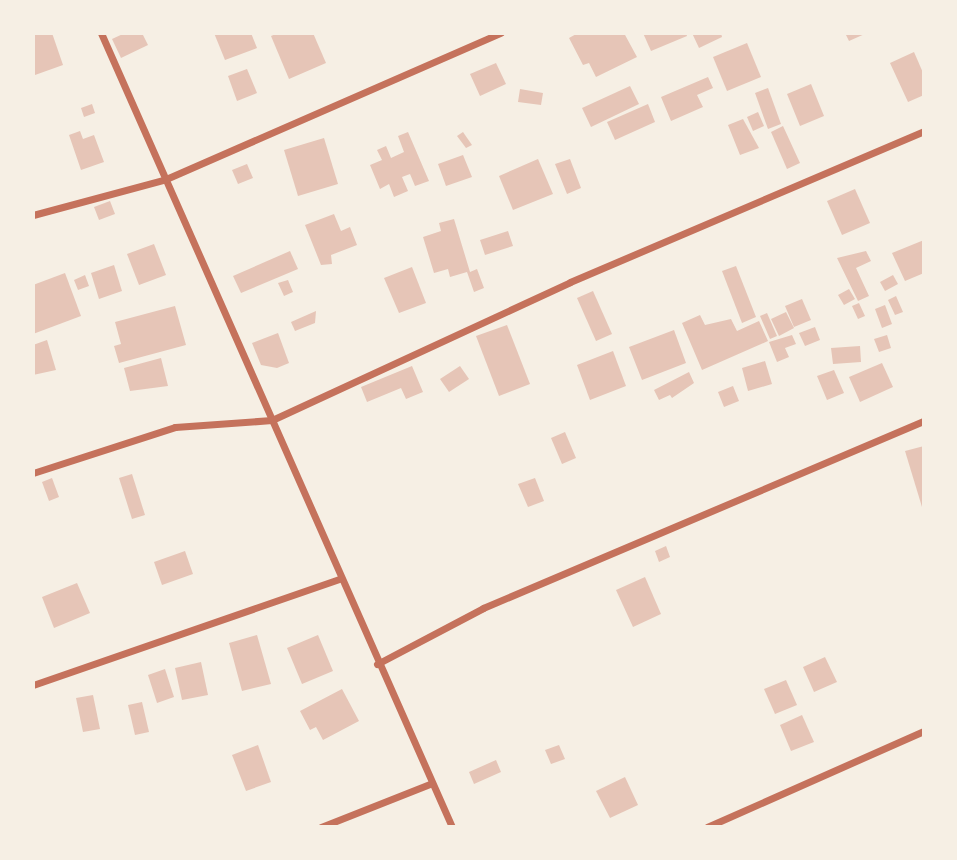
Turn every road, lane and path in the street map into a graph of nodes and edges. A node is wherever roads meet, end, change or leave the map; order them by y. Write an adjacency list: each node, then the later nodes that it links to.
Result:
1 (101, 33): 4 (street)
2 (500, 33): 4 (street)
3 (924, 131): 6 (street)
4 (166, 179): 5 (street); 6 (street)
5 (33, 215)
6 (272, 420): 8 (street); 9 (street)
7 (924, 421): 10 (street)
8 (33, 473)
9 (339, 579): 10 (street); 11 (street)
10 (377, 664): 13 (street)
11 (33, 685)
12 (924, 731): 16 (street)
13 (432, 783): 14 (street); 15 (street)
14 (321, 827)
15 (452, 827)
16 (707, 827)

